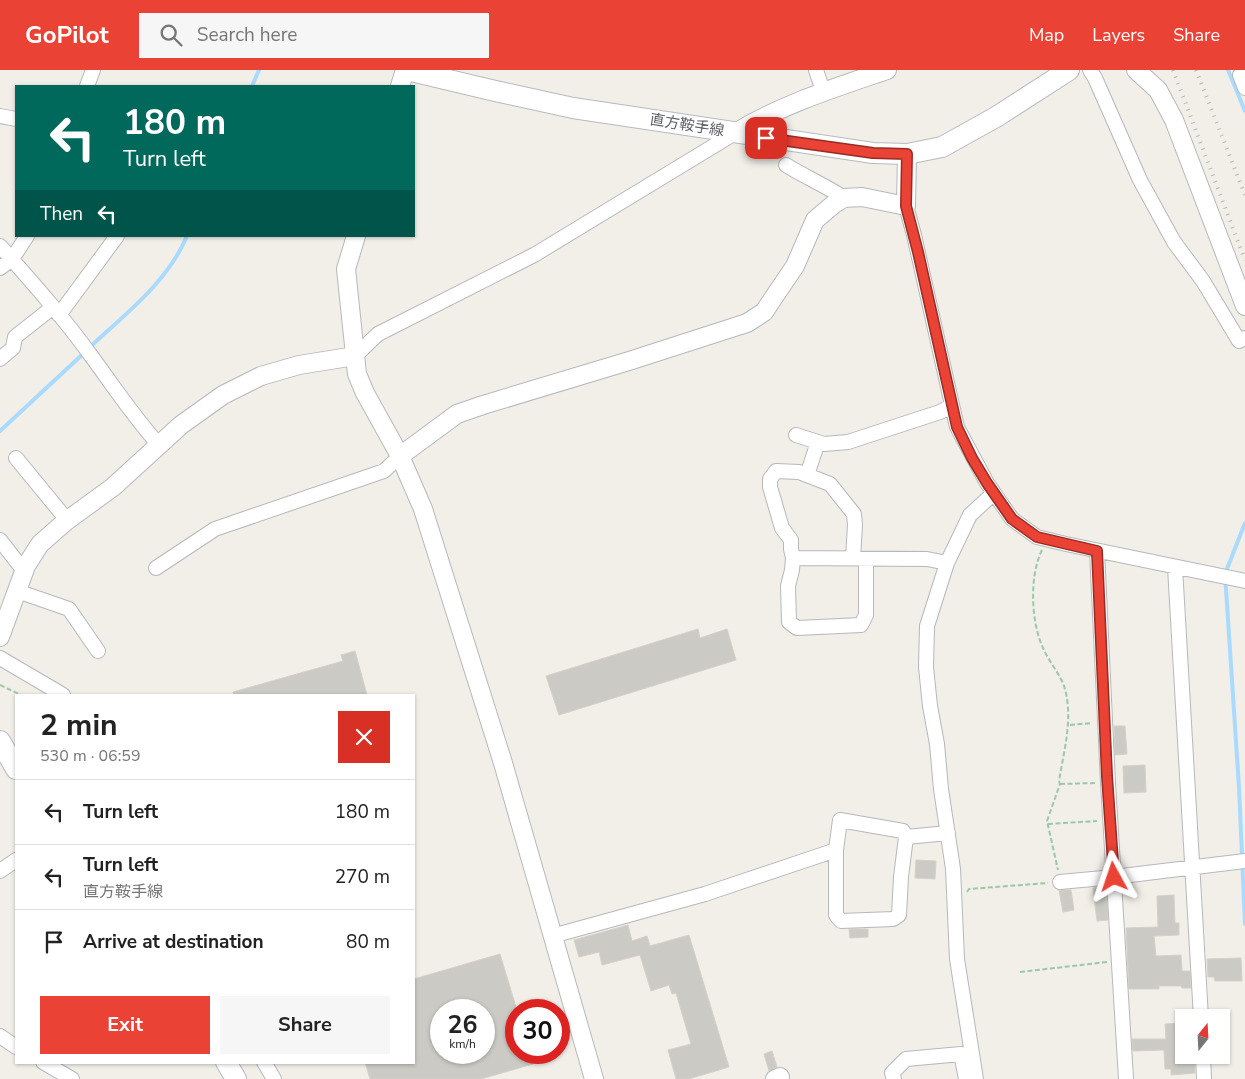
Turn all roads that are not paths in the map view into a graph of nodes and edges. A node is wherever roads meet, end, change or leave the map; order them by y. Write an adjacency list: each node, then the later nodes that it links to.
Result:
1 (93, 70): 9 (street)
2 (406, 70): 10 (street); 15 (main road, 直方鞍手線)
3 (816, 70): 12 (street)
4 (887, 70): 12 (street)
5 (1069, 70): 16 (main road, 直方鞍手線)
6 (1090, 70): 28 (street)
7 (1136, 70): 26 (street)
8 (1245, 73): 11 (street)
9 (87, 85)
10 (400, 85)
11 (1245, 88)
12 (823, 91): 15 (street)
13 (0, 116): 14 (street)
14 (15, 119)
15 (736, 133): 16 (main road, 直方鞍手線); 29 (street)
16 (907, 154): 19 (street)
17 (786, 164): 18 (street)
18 (844, 198): 19 (street); 35 (street)
19 (906, 206): 31 (street)
20 (26, 237): 24 (street)
21 (117, 237): 27 (street)
22 (356, 237): 29 (street)
23 (0, 246): 24 (street)
24 (12, 259): 25 (street); 27 (street)
25 (0, 268)
26 (1245, 306)
27 (56, 311): 30 (street); 34 (street)
28 (1245, 338)
29 (355, 356): 34 (street); 35 (street)
30 (0, 359)
31 (951, 406): 33 (street); 38 (street)
32 (796, 435): 33 (street)
33 (818, 442): 37 (street)
34 (159, 445): 39 (street)
35 (400, 456): 46 (street); 65 (street)
36 (16, 458): 39 (street)
37 (807, 475): 42 (street); 43 (street)
38 (994, 494): 41 (street); 44 (street)
39 (67, 520): 47 (street)
40 (0, 540): 47 (street)
41 (1097, 551): 45 (street); 63 (street)
42 (793, 558): 43 (street); 43 (street)
43 (860, 558): 44 (street)
44 (947, 563): 56 (street)
45 (1174, 567): 48 (street); 61 (street)
46 (156, 568)
47 (24, 571): 49 (street)
48 (1245, 581)
49 (17, 591): 50 (street); 51 (street)
50 (0, 636)
51 (98, 651)
52 (0, 658): 53 (street)
53 (61, 694)
54 (0, 740): 55 (main road)
55 (15, 767)
56 (948, 833): 57 (street); 79 (street)
57 (906, 837): 58 (street); 58 (street)
58 (836, 850): 65 (street)
59 (15, 861): 62 (street)
60 (1245, 861): 61 (street)
61 (1192, 867): 63 (street); 66 (street)
62 (0, 871)
63 (1114, 877): 64 (street); 80 (street)
64 (1060, 882)
65 (552, 936): 76 (street)
66 (1200, 1009)
67 (0, 1036): 68 (street)
68 (15, 1046)
69 (46, 1064): 73 (street)
70 (227, 1064): 74 (main road)
71 (265, 1064): 75 (street)
72 (1203, 1064): 81 (street)
73 (72, 1079)
74 (236, 1079)
75 (274, 1079)
76 (594, 1079)
77 (894, 1079): 78 (street)
78 (966, 1079)
79 (975, 1079)
80 (1126, 1079)
81 (1204, 1079)

